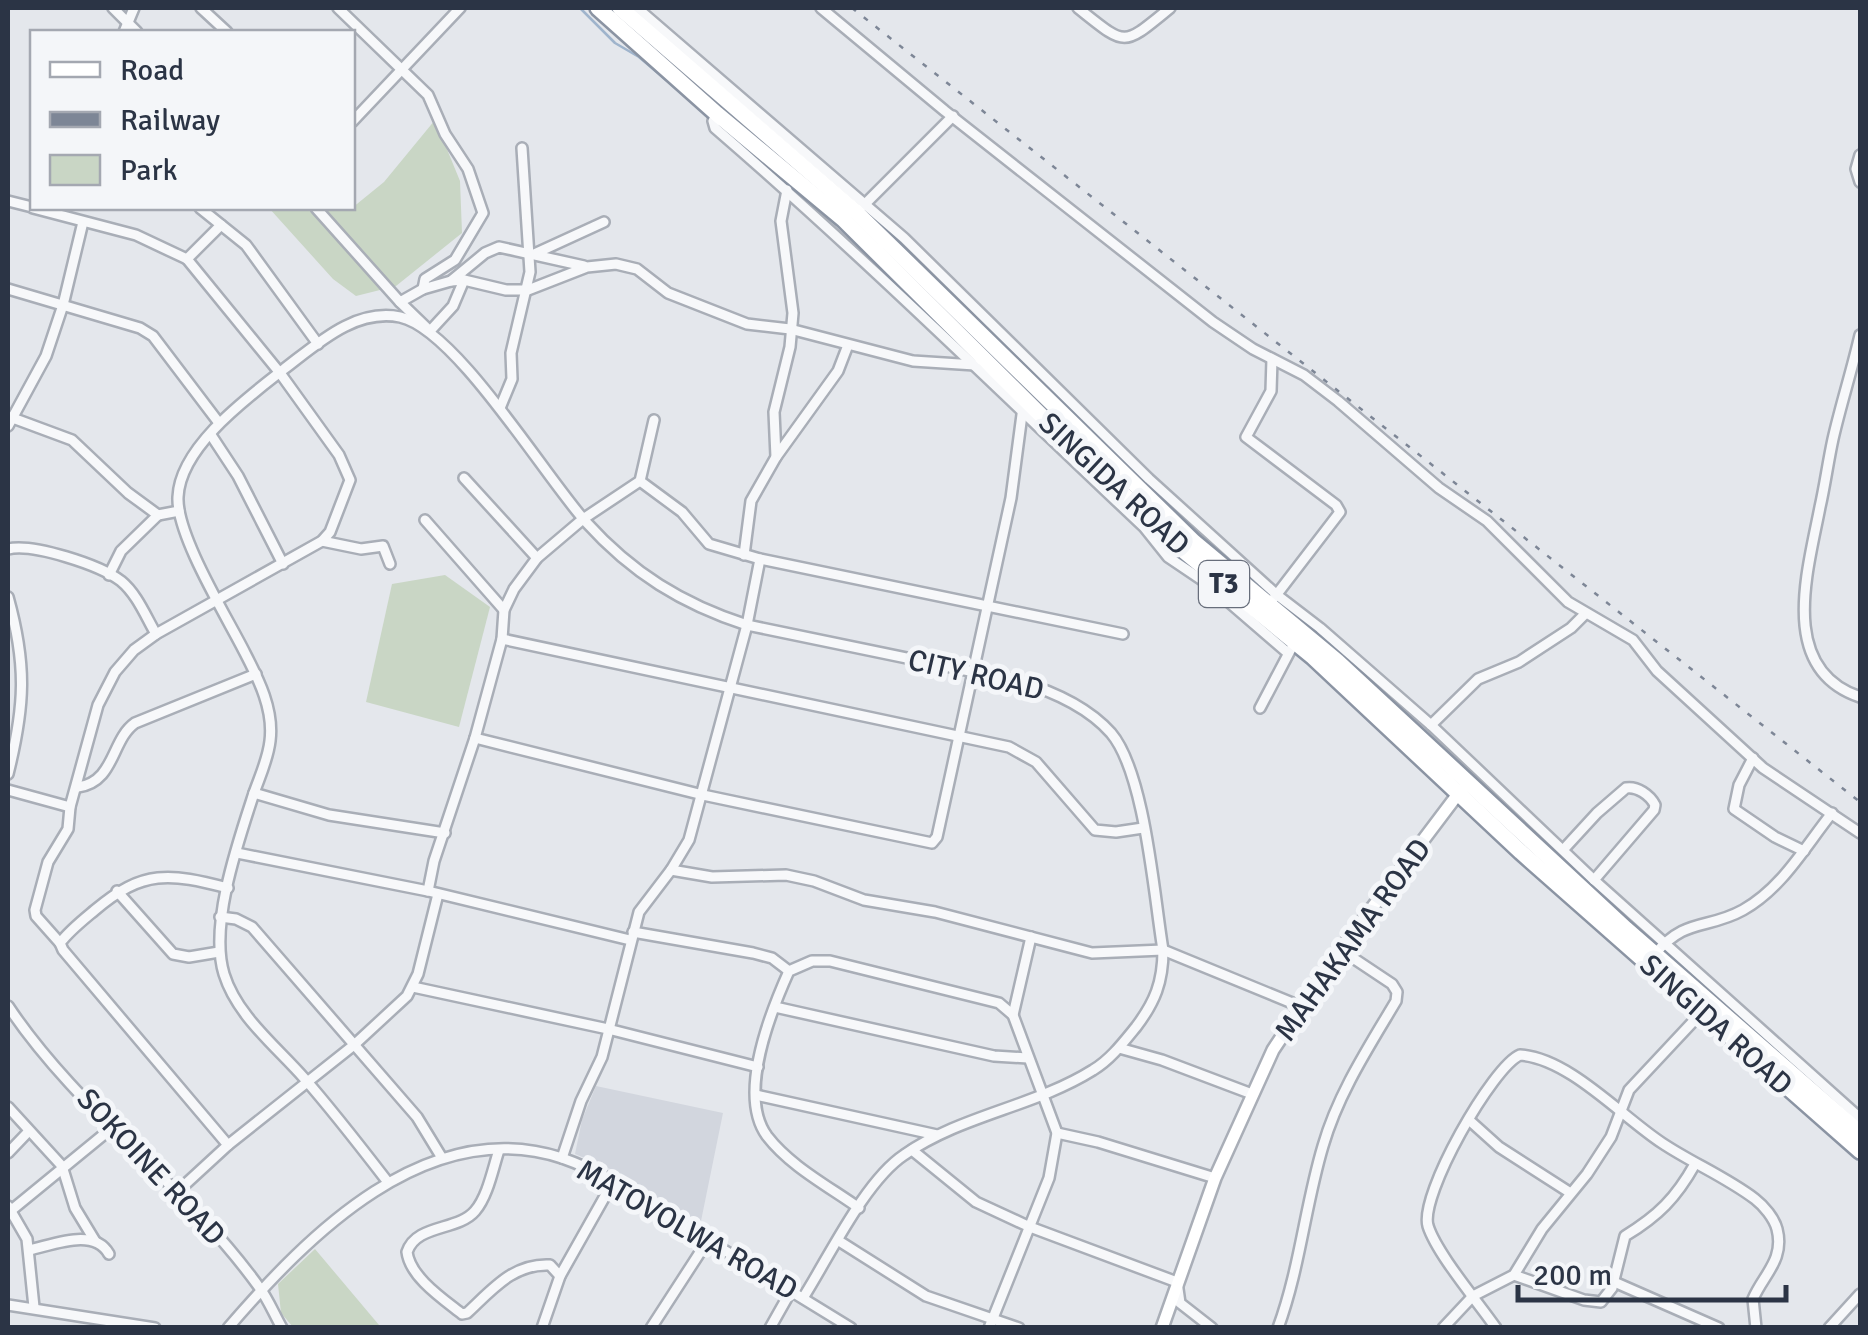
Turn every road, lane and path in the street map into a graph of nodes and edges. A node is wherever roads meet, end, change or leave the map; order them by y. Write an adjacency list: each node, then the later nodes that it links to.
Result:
1 (112, 8): 12 (street)
2 (134, 8): 12 (street)
3 (201, 8): 13 (street)
4 (338, 8): 14 (street)
5 (460, 8): 14 (street)
6 (598, 8): 15 (highway, SINGIDA ROAD / T3)
7 (620, 8): 22 (highway, SINGIDA ROAD / T3)
8 (637, 8): 22 (street)
9 (821, 8): 16 (street)
10 (1078, 8): 11 (street)
11 (1170, 8)
12 (126, 28)
13 (225, 30)
14 (402, 69): 17 (street); 35 (street)
15 (717, 114): 21 (street); 47 (highway, SINGIDA ROAD / T3)
16 (953, 116): 22 (street); 44 (street)
17 (355, 119)
18 (522, 148): 29 (street)
19 (1860, 155): 20 (street)
20 (1860, 182)
21 (787, 190): 39 (street); 45 (street)
22 (860, 208): 47 (highway, SINGIDA ROAD / T3); 69 (street)
23 (202, 210): 28 (street)
24 (318, 210): 37 (street, CITY ROAD)
25 (72, 212): 26 (street)
26 (83, 222): 30 (street); 38 (street)
27 (604, 222): 29 (street)
28 (221, 225): 30 (street); 42 (street)
29 (531, 255): 31 (street); 33 (street); 36 (street)
30 (187, 259): 46 (street)
31 (586, 266): 36 (street); 39 (street)
32 (464, 280): 33 (street); 36 (street); 40 (street)
33 (450, 281): 35 (street)
34 (8, 289): 38 (street)
35 (423, 289): 37 (street)
36 (528, 290): 48 (street)
37 (400, 302): 40 (street, CITY ROAD)
38 (63, 306): 49 (street); 51 (street)
39 (790, 329): 43 (street); 53 (street)
40 (430, 331): 42 (street); 48 (street, CITY ROAD)
41 (1860, 337): 82 (street)
42 (318, 344): 46 (street)
43 (848, 345): 45 (street); 53 (street)
44 (1272, 359): 69 (street); 73 (street)
45 (975, 364): 47 (street)
46 (280, 372): 51 (street); 60 (street)
47 (1027, 401): 69 (highway, SINGIDA ROAD / T3); 71 (street); 78 (highway, SINGIDA ROAD / T3)
48 (500, 408): 58 (street, CITY ROAD)
49 (9, 420): 57 (street)
50 (654, 420): 55 (street)
51 (220, 423): 52 (street)
52 (211, 434): 56 (street); 65 (street)
53 (776, 456): 62 (street)
54 (464, 478): 63 (street)
55 (640, 481): 58 (street); 62 (street)
56 (179, 511): 57 (street); 70 (street)
57 (158, 515): 67 (street)
58 (583, 519): 63 (street); 74 (street, CITY ROAD)
59 (425, 520): 72 (street)
60 (322, 541): 65 (street); 66 (street)
61 (8, 549): 67 (street)
62 (744, 555): 64 (street)
63 (536, 558): 72 (street)
64 (760, 559): 71 (street); 74 (street)
65 (284, 564): 70 (street)
66 (390, 564)
67 (110, 574): 75 (street)
68 (8, 597): 89 (street)
69 (1273, 599): 84 (street); 87 (highway, SINGIDA ROAD / T3)
70 (219, 602): 75 (street); 80 (street)
71 (986, 607): 76 (street); 79 (street)
72 (504, 610): 77 (street)
73 (1584, 614): 84 (street); 88 (street)
74 (747, 625): 79 (street, CITY ROAD); 81 (street)
75 (156, 634): 90 (street)
76 (1123, 634)
77 (502, 639): 81 (street); 86 (street)
78 (1291, 648): 83 (street); 87 (highway, SINGIDA ROAD / T3)
79 (974, 671): 85 (street); 97 (street, CITY ROAD)
80 (256, 674): 90 (street); 93 (street)
81 (730, 689): 85 (street); 94 (street)
82 (1860, 697)
83 (1260, 708)
84 (1431, 726): 100 (street)
85 (960, 737): 94 (street); 97 (street)
86 (474, 738): 94 (street); 98 (street)
87 (1411, 738): 91 (highway, SINGIDA ROAD / T3)
88 (1753, 758): 96 (street); 101 (street)
89 (8, 774)
90 (78, 786): 95 (street)
91 (1463, 788): 112 (highway, SINGIDA ROAD / T3); 114 (street, MAHAKAMA ROAD); 121 (highway, SINGIDA ROAD / T3)
92 (8, 790): 95 (street)
93 (254, 793): 98 (street); 102 (street)
94 (703, 795): 103 (street)
95 (70, 807): 111 (street)
96 (1832, 813): 99 (street); 101 (street)
97 (1143, 828): 113 (street, CITY ROAD)
98 (446, 833): 107 (street)
99 (1860, 833)
100 (1562, 850): 104 (street); 104 (street)
101 (1804, 851): 112 (street)
102 (237, 852): 105 (street); 107 (street)
103 (671, 870): 109 (street); 110 (street)
104 (1594, 880): 112 (street)
105 (228, 888): 106 (street); 108 (street)
106 (117, 891): 111 (street); 115 (street)
107 (433, 892): 109 (street); 117 (street)
108 (220, 917): 115 (street); 124 (street)
109 (632, 936): 116 (street); 123 (street)
110 (1032, 937): 113 (street); 122 (street)
111 (60, 943): 141 (street)
112 (1661, 948): 134 (street); 139 (highway, SINGIDA ROAD / T3)
113 (1163, 950): 120 (street); 125 (street, CITY ROAD)
114 (1341, 950): 120 (street, MAHAKAMA ROAD); 187 (street)
115 (219, 952): 128 (street)
116 (789, 971): 119 (street); 122 (street)
117 (414, 987): 123 (street); 124 (street)
118 (8, 1006): 136 (street, SOKOINE ROAD)
119 (774, 1006): 126 (street); 127 (street)
120 (1302, 1007): 130 (street, MAHAKAMA ROAD)
121 (1702, 1012): 133 (street); 145 (highway, SINGIDA ROAD / T3)
122 (1013, 1015): 126 (street)
123 (608, 1029): 127 (street); 147 (street)
124 (354, 1045): 128 (street); 146 (street)
125 (1119, 1048): 129 (street, CITY ROAD); 130 (street)
126 (1028, 1058): 129 (street)
127 (758, 1067): 131 (street)
128 (307, 1081): 141 (street); 151 (street)
129 (1042, 1094): 138 (street); 140 (street, CITY ROAD)
130 (1252, 1094): 150 (street, MAHAKAMA ROAD)
131 (756, 1095): 140 (street); 155 (street)
132 (8, 1108): 137 (street)
133 (1620, 1111): 135 (street); 148 (street); 154 (street)
134 (1860, 1118)
135 (1469, 1120): 154 (street); 169 (street)
136 (114, 1127): 149 (street); 153 (street, SOKOINE ROAD)
137 (29, 1131): 144 (street); 149 (street)
138 (1056, 1133): 150 (street); 157 (street)
139 (1860, 1133)
140 (937, 1135): 143 (street, CITY ROAD)
141 (228, 1145): 153 (street)
142 (499, 1150): 146 (street, MATOVOLWA ROAD); 147 (street, MATOVOLWA ROAD); 164 (street)
143 (912, 1150): 155 (street, CITY ROAD); 157 (street)
144 (8, 1152)
145 (1860, 1152)
146 (442, 1158): 151 (street, MATOVOLWA ROAD)
147 (562, 1158): 152 (street, MATOVOLWA ROAD)
148 (1695, 1164): 165 (street); 191 (street)
149 (62, 1166): 156 (street); 160 (street)
150 (1214, 1178): 166 (street, MAHAKAMA ROAD)
151 (387, 1181): 167 (street, MATOVOLWA ROAD)
152 (613, 1182): 158 (street, MATOVOLWA ROAD); 164 (street)
153 (178, 1191): 167 (street, SOKOINE ROAD)
154 (1570, 1192): 163 (street)
155 (859, 1208): 159 (street, CITY ROAD)
156 (9, 1210): 161 (street)
157 (1030, 1227): 166 (street); 175 (street)
158 (708, 1240): 168 (street, MATOVOLWA ROAD); 181 (street)
159 (839, 1240): 170 (street, CITY ROAD); 175 (street)
160 (95, 1241): 161 (street); 162 (street)
161 (29, 1250): 173 (street)
162 (109, 1254)
163 (1514, 1275): 165 (street); 169 (street)
164 (560, 1276): 180 (street)
165 (1612, 1281): 190 (street)
166 (1177, 1282): 185 (street, MAHAKAMA ROAD); 186 (street)
167 (261, 1289): 178 (street); 179 (street, SOKOINE ROAD)
168 (792, 1289): 170 (street, MATOVOLWA ROAD); 182 (street)
169 (1473, 1296): 188 (street); 189 (street)
170 (803, 1298): 183 (street, MATOVOLWA ROAD)
171 (1859, 1299): 192 (street)
172 (8, 1306): 173 (street)
173 (34, 1307): 174 (street)
174 (84, 1316): 176 (street); 177 (street)
175 (992, 1322): 184 (street)
176 (82, 1328)
177 (155, 1328)
178 (228, 1328)
179 (282, 1328)
180 (542, 1328)
181 (651, 1328)
182 (770, 1328)
183 (851, 1328)
184 (1020, 1328)
185 (1162, 1328)
186 (1212, 1328)
187 (1278, 1328)
188 (1443, 1328)
189 (1496, 1328)
190 (1719, 1328)
191 (1756, 1328)
192 (1829, 1328)

